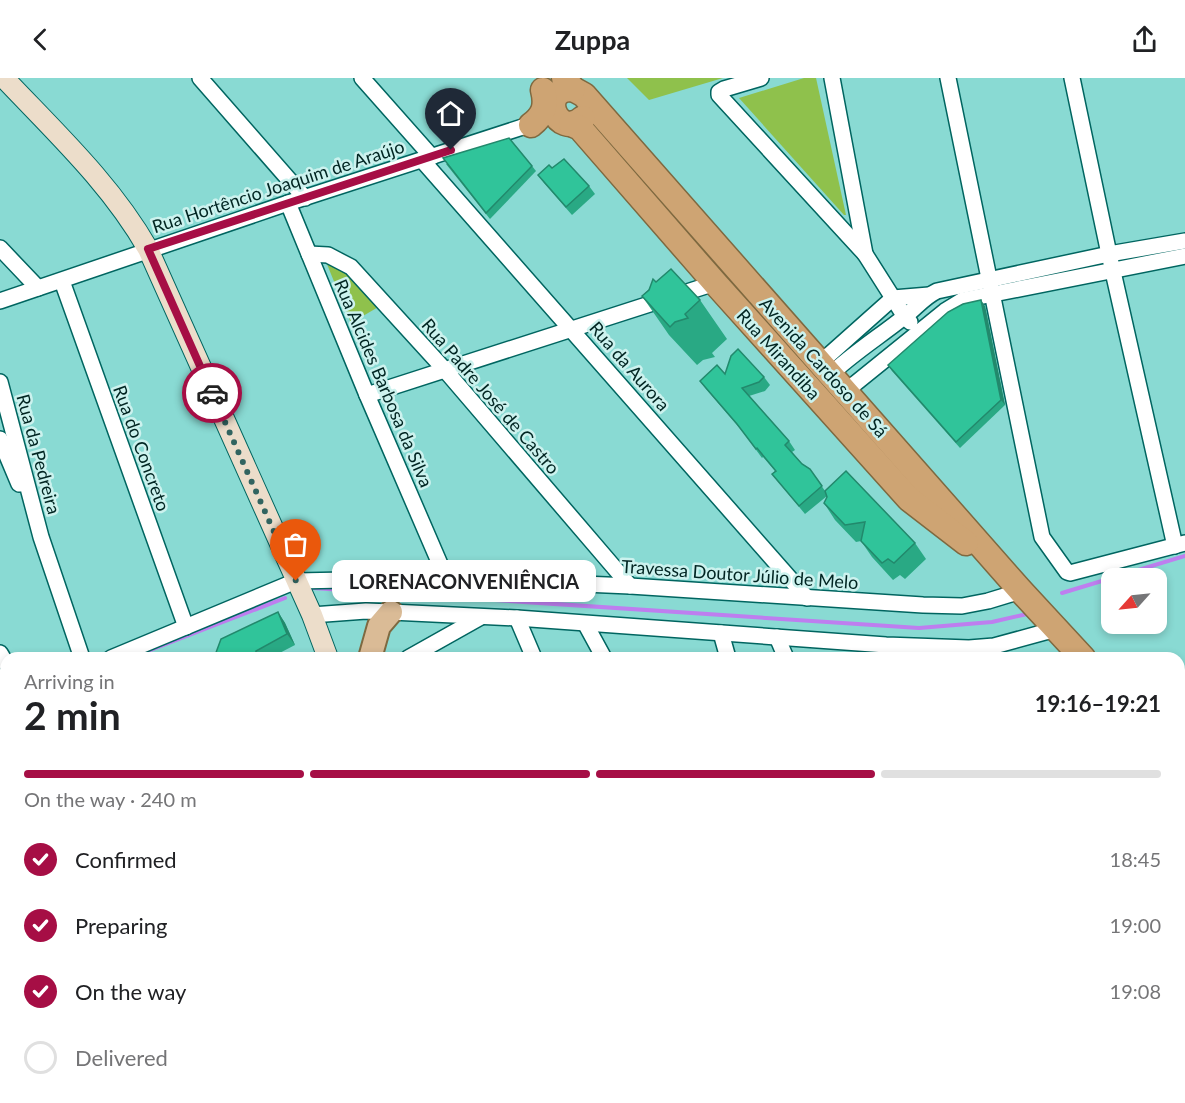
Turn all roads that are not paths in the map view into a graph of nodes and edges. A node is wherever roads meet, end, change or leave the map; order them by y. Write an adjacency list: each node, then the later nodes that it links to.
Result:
1 (4, 78): 16 (main road)
2 (200, 78): 12 (street)
3 (362, 78): 11 (street, Rua da Aurora)
4 (761, 78): 18 (street)
5 (832, 78): 18 (street)
6 (948, 78): 24 (street)
7 (1072, 78): 19 (street)
8 (574, 89): 9 (highway); 33 (highway, Avenida Cardoso de Sá)
9 (551, 103): 10 (highway); 23 (highway, Rua Mirandiba)
10 (531, 125): 11 (street, Rua Hortêncio Joaquim de Araújo)
11 (427, 158): 12 (street, Rua Hortêncio Joaquim de Araújo); 30 (street, Rua da Aurora)
12 (305, 198): 13 (street, Rua Hortêncio Joaquim de Araújo)
13 (288, 202): 16 (street, Rua Hortêncio Joaquim de Araújo); 17 (street, Rua Alcides Barbosa da Silva)
14 (1185, 242): 19 (street)
15 (0, 248): 25 (street)
16 (148, 249): 22 (street, Rua Hortêncio Joaquim de Araújo); 41 (main road)
17 (309, 254): 32 (street, Rua Padre José de Castro); 35 (street, Rua Alcides Barbosa da Silva)
18 (865, 254): 27 (street)
19 (1109, 254): 21 (street); 24 (street)
20 (1185, 256): 21 (street)
21 (1113, 270): 24 (street); 38 (street)
22 (62, 281): 25 (street, Rua Hortêncio Joaquim de Araújo); 50 (street, Rua do Concreto)
23 (715, 283): 30 (street); 39 (highway, Rua Mirandiba)
24 (991, 286): 26 (street); 31 (street); 38 (street)
25 (38, 288): 28 (street, Rua Hortêncio Joaquim de Araújo)
26 (929, 295): 27 (street); 29 (street)
27 (893, 298): 29 (street); 33 (street)
28 (0, 300)
29 (904, 317): 31 (street); 33 (street)
30 (571, 328): 32 (street); 44 (street, Rua da Aurora)
31 (920, 333): 33 (street)
32 (445, 370): 35 (street); 42 (street, Rua Padre José de Castro)
33 (832, 376): 39 (highway, Avenida Cardoso de Sá)
34 (1, 387): 37 (street, Rua da Pedreira)
35 (367, 395): 40 (street, Rua Alcides Barbosa da Silva)
36 (0, 439): 37 (street, Rua da Pedreira)
37 (41, 537): 54 (street, Rua da Pedreira)
38 (1180, 545)
39 (1002, 569): 43 (highway, Avenida Cardoso de Sá)
40 (446, 578): 41 (street, Travessa Doutor Júlio de Melo); 42 (street, Travessa Doutor Júlio de Melo)
41 (296, 581): 46 (main road); 50 (street, Travessa Doutor Júlio de Melo)
42 (630, 586): 44 (street, Travessa Doutor Júlio de Melo)
43 (1022, 591): 44 (street, Travessa Doutor Júlio de Melo); 51 (highway, Avenida Cardoso de Sá)
44 (807, 598)
45 (392, 612): 46 (street); 47 (street); 57 (main road)
46 (312, 615): 56 (main road)
47 (481, 616): 48 (street); 58 (street)
48 (516, 618): 49 (street); 59 (street)
49 (586, 625): 52 (street); 60 (street)
50 (186, 627): 55 (street, Travessa Doutor Júlio de Melo)
51 (1056, 629): 63 (street); 64 (highway, Avenida Cardoso de Sá)
52 (721, 633): 53 (street); 61 (street)
53 (777, 638): 62 (street); 63 (street)
54 (80, 652)
55 (126, 652)
56 (326, 652)
57 (372, 652)
58 (418, 652)
59 (531, 652)
60 (601, 652)
61 (727, 652)
62 (783, 652)
63 (889, 652)
64 (1077, 652)

